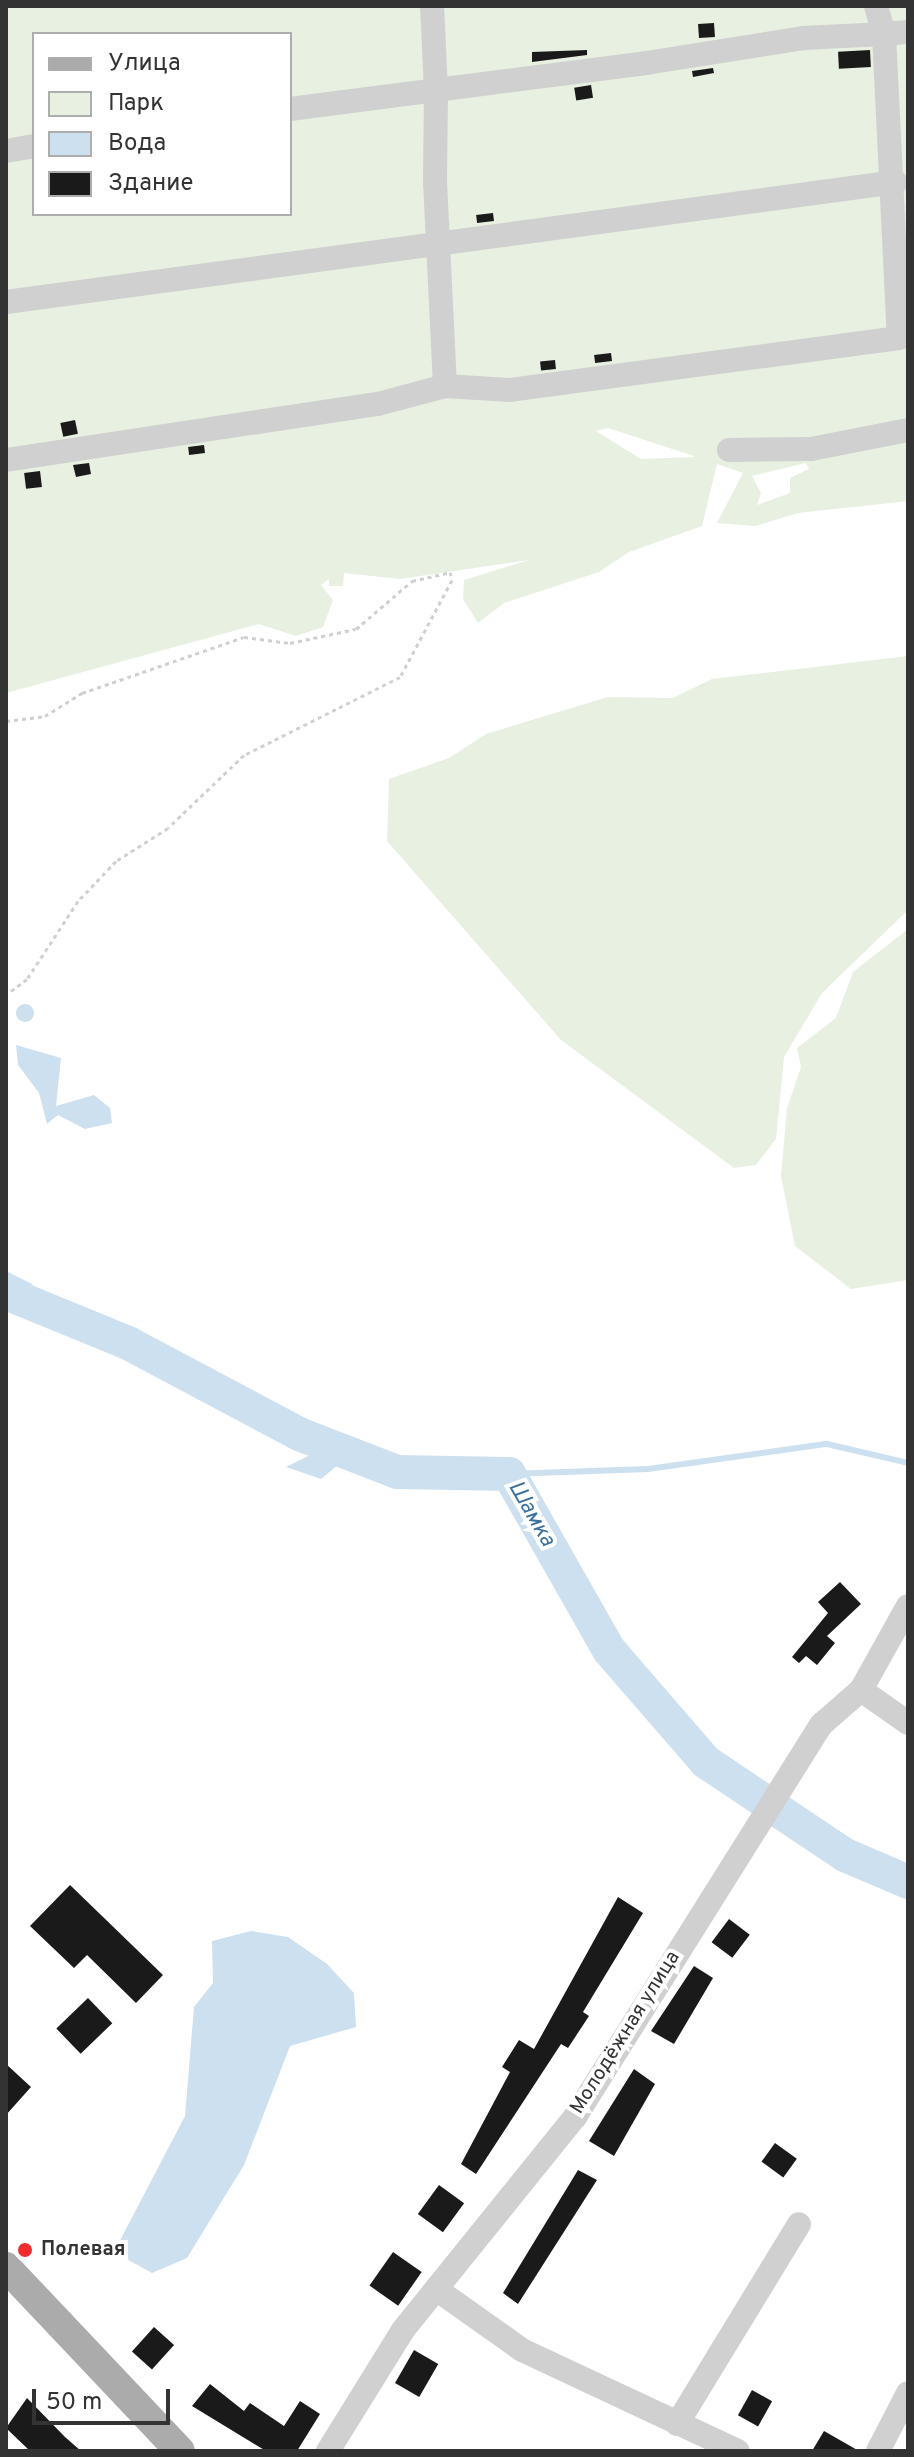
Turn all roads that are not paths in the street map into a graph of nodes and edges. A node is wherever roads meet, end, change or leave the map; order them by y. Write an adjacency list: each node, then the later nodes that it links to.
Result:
1 (432, 6): 4 (street)
2 (876, 6): 3 (street)
3 (896, 33): 4 (street); 8 (street)
4 (436, 90): 5 (street); 9 (street)
5 (292, 109)
6 (32, 146): 7 (street)
7 (6, 151)
8 (896, 182): 9 (street); 11 (street)
9 (438, 241): 10 (street); 11 (street)
10 (6, 302)
11 (445, 386): 14 (street)
12 (908, 430): 13 (street)
13 (729, 450)
14 (6, 460)
15 (908, 1606): 16 (street, Молодёжная улица)
16 (861, 1690): 17 (street); 20 (street, Молодёжная улица)
17 (908, 1723)
18 (799, 2224): 22 (street)
19 (6, 2267): 23 (main road)
20 (436, 2289): 22 (street); 24 (street, Молодёжная улица)
21 (908, 2393): 26 (street)
22 (677, 2424): 25 (street)
23 (180, 2451)
24 (328, 2451)
25 (738, 2451)
26 (878, 2451)

